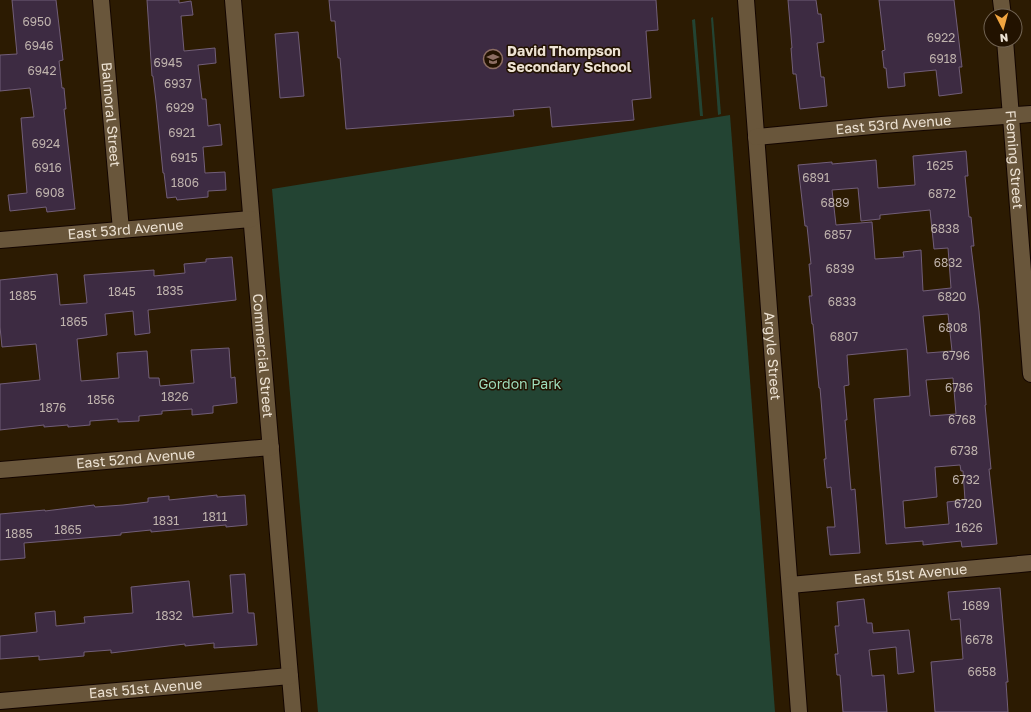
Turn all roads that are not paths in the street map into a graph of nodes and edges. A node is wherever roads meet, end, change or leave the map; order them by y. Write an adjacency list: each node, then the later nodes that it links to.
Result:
1 (101, 0): 9 (street, Balmoral Street)
2 (233, 0): 8 (street, Commercial Street)
3 (746, 0): 7 (street, Argyle Street)
4 (1006, 48): 6 (street, Fleming Street)
5 (1031, 114): 6 (street, East 53rd Avenue)
6 (1011, 115): 7 (street, East 53rd Avenue); 11 (street, Fleming Street)
7 (756, 137): 15 (street, Argyle Street)
8 (251, 219): 9 (street, East 53rd Avenue); 12 (street, Commercial Street)
9 (121, 230): 10 (street, East 53rd Avenue)
10 (0, 240)
11 (1031, 374)
12 (270, 447): 13 (street, East 52nd Avenue); 16 (street, Commercial Street)
13 (0, 470)
14 (1031, 563): 15 (street, East 51st Avenue)
15 (790, 585): 19 (street, Argyle Street)
16 (290, 676): 17 (street, East 51st Avenue); 18 (street, Commercial Street)
17 (0, 701)
18 (293, 712)
19 (799, 712)

